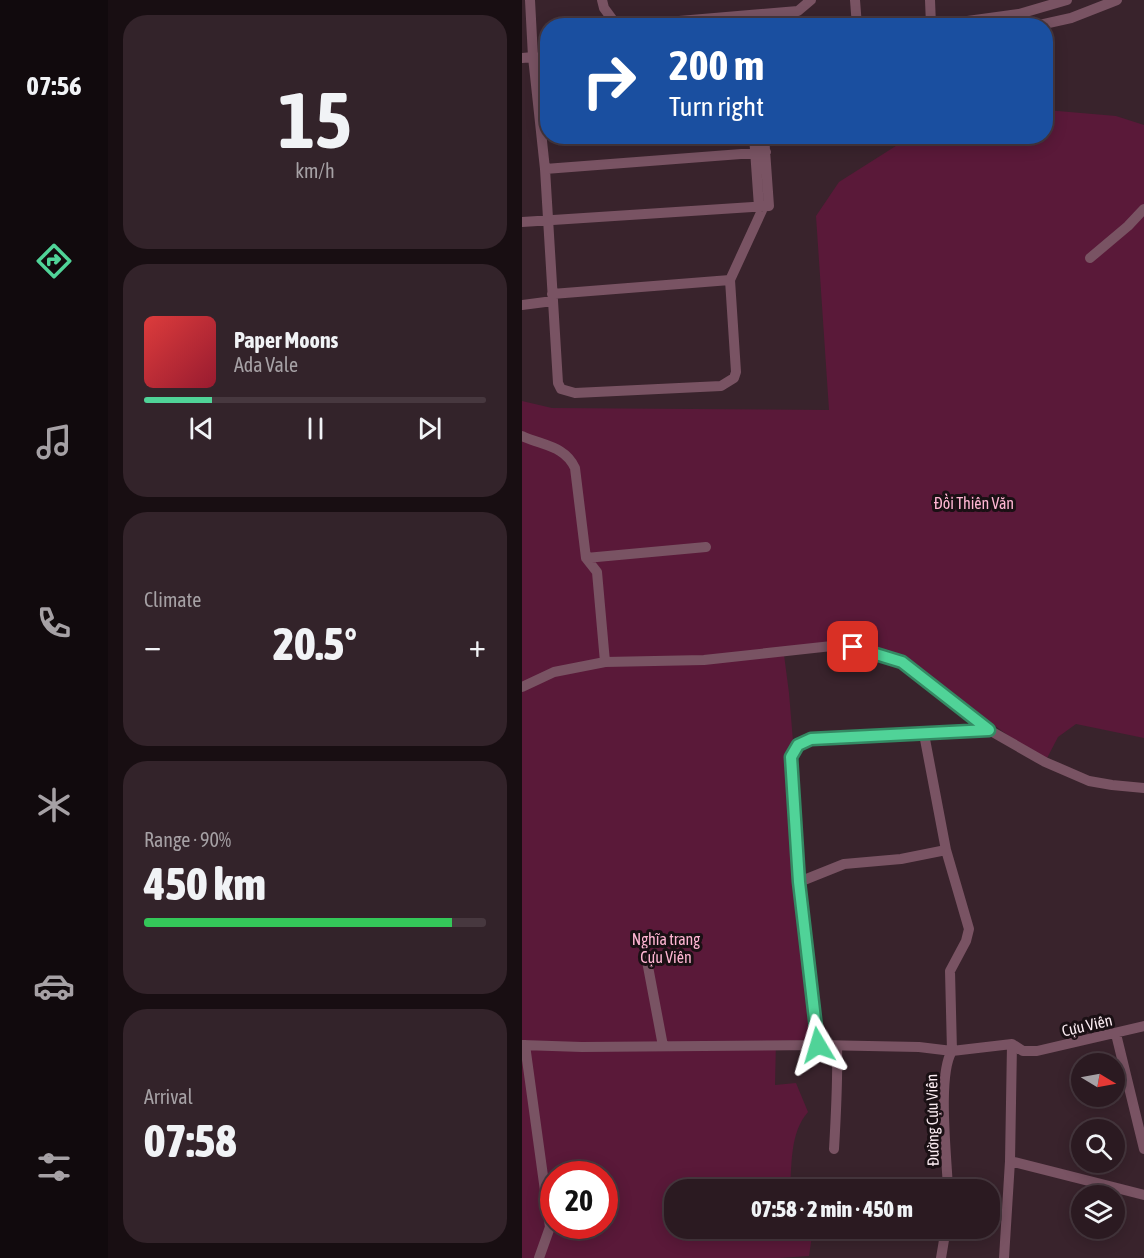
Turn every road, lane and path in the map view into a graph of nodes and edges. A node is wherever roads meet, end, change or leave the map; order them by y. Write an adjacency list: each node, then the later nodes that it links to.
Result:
1 (530, 0): 15 (street)
2 (602, 0): 8 (street)
3 (811, 0): 9 (street)
4 (855, 0): 10 (street)
5 (930, 0): 11 (street)
6 (1117, 0): 13 (street)
7 (1066, 1): 12 (street); 13 (street)
8 (612, 18)
9 (715, 18)
10 (856, 18)
11 (931, 18)
12 (990, 18)
13 (1071, 18): 14 (street)
14 (1053, 22)
15 (527, 57): 16 (street)
16 (540, 95)
17 (545, 144): 21 (street)
18 (757, 144): 20 (street)
19 (762, 144): 20 (street)
20 (760, 152): 21 (street); 22 (street)
21 (545, 169): 24 (street)
22 (764, 206): 24 (street); 27 (street)
23 (1144, 209): 26 (street)
24 (548, 221): 25 (street); 28 (street)
25 (522, 222)
26 (1089, 258)
27 (730, 280): 28 (street); 28 (street)
28 (552, 298): 29 (street)
29 (522, 305)
30 (522, 436): 32 (street)
31 (706, 547): 32 (street)
32 (586, 558): 33 (street)
33 (605, 662): 34 (street); 35 (street)
34 (522, 687)
35 (989, 730): 36 (street); 37 (street)
36 (924, 734): 38 (street, Đường Cựu Viên); 39 (street)
37 (1144, 788)
38 (946, 850): 39 (street); 48 (street, Đường Cựu Viên)
39 (799, 882): 45 (street)
40 (642, 940): 46 (street)
41 (1144, 1026): 42 (street, Cựu Viên)
42 (1116, 1034): 43 (street, Cựu Viên); 50 (street)
43 (1012, 1044): 48 (street); 51 (street)
44 (524, 1045): 46 (street); 55 (street)
45 (818, 1045): 46 (street); 47 (street)
46 (663, 1046)
47 (837, 1046): 48 (street); 49 (street)
48 (952, 1051): 52 (street, Đường Cựu Viên)
49 (834, 1149)
50 (1144, 1149)
51 (1010, 1161): 53 (street); 57 (street)
52 (948, 1179)
53 (1144, 1195)
54 (944, 1239): 56 (street)
55 (539, 1258)
56 (941, 1258)
57 (1004, 1258)

